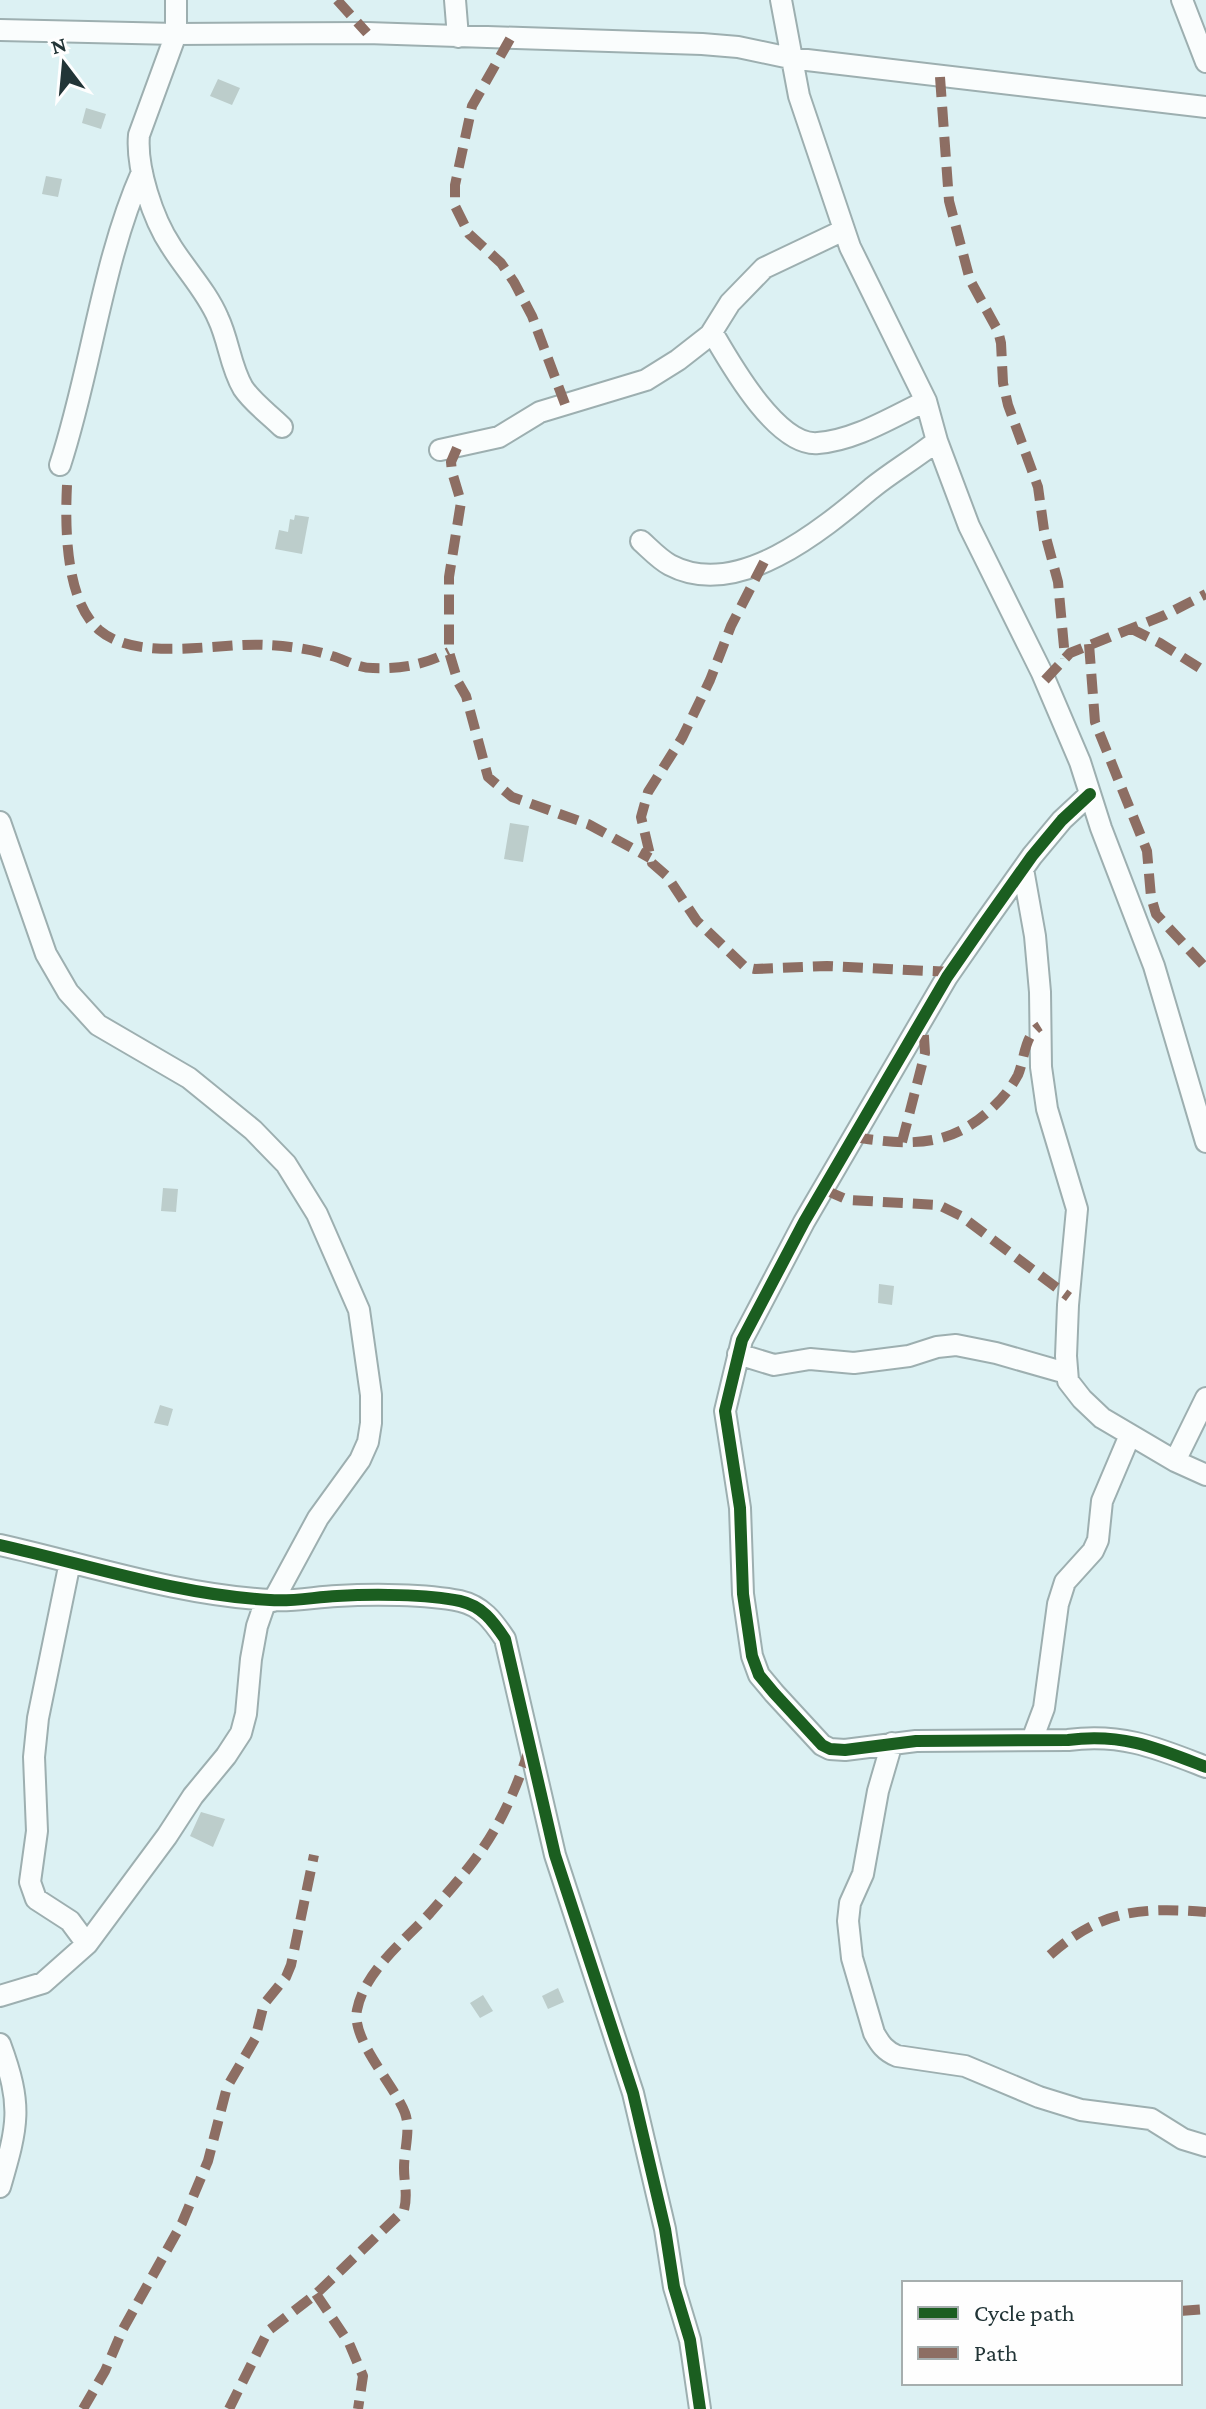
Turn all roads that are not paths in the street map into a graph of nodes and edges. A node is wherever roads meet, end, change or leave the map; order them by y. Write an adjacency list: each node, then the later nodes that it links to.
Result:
1 (176, 0): 6 (street)
2 (455, 0): 7 (street)
3 (781, 0): 8 (street)
4 (1182, 0): 9 (street)
5 (0, 30): 6 (street)
6 (176, 34): 7 (street); 11 (street)
7 (458, 37): 8 (street)
8 (790, 58): 10 (street); 12 (street)
9 (1206, 62)
10 (1206, 107)
11 (142, 172): 15 (street); 18 (street)
12 (844, 230): 13 (street); 14 (street)
13 (712, 332): 14 (street); 17 (street)
14 (926, 401): 16 (street)
15 (282, 427)
16 (937, 441): 19 (street); 20 (street)
17 (440, 450)
18 (60, 465)
19 (641, 541)
20 (1090, 794): 22 (street); 23 (street)
21 (0, 822): 32 (street)
22 (1023, 869): 24 (street); 25 (street)
23 (1206, 1142)
24 (738, 1354): 25 (street); 34 (street)
25 (1066, 1373): 27 (street)
26 (1206, 1398): 28 (street)
27 (1130, 1435): 28 (street); 33 (street)
28 (1175, 1461): 29 (street)
29 (1206, 1475)
30 (0, 1545): 31 (street)
31 (70, 1562): 32 (street); 36 (street)
32 (270, 1600): 36 (street); 41 (street)
33 (1032, 1740): 34 (street); 35 (street)
34 (892, 1743): 39 (street)
35 (1206, 1767)
36 (87, 1944): 37 (street)
37 (0, 1996)
38 (0, 2044): 40 (street)
39 (1206, 2146)
40 (0, 2187)
41 (700, 2409)

